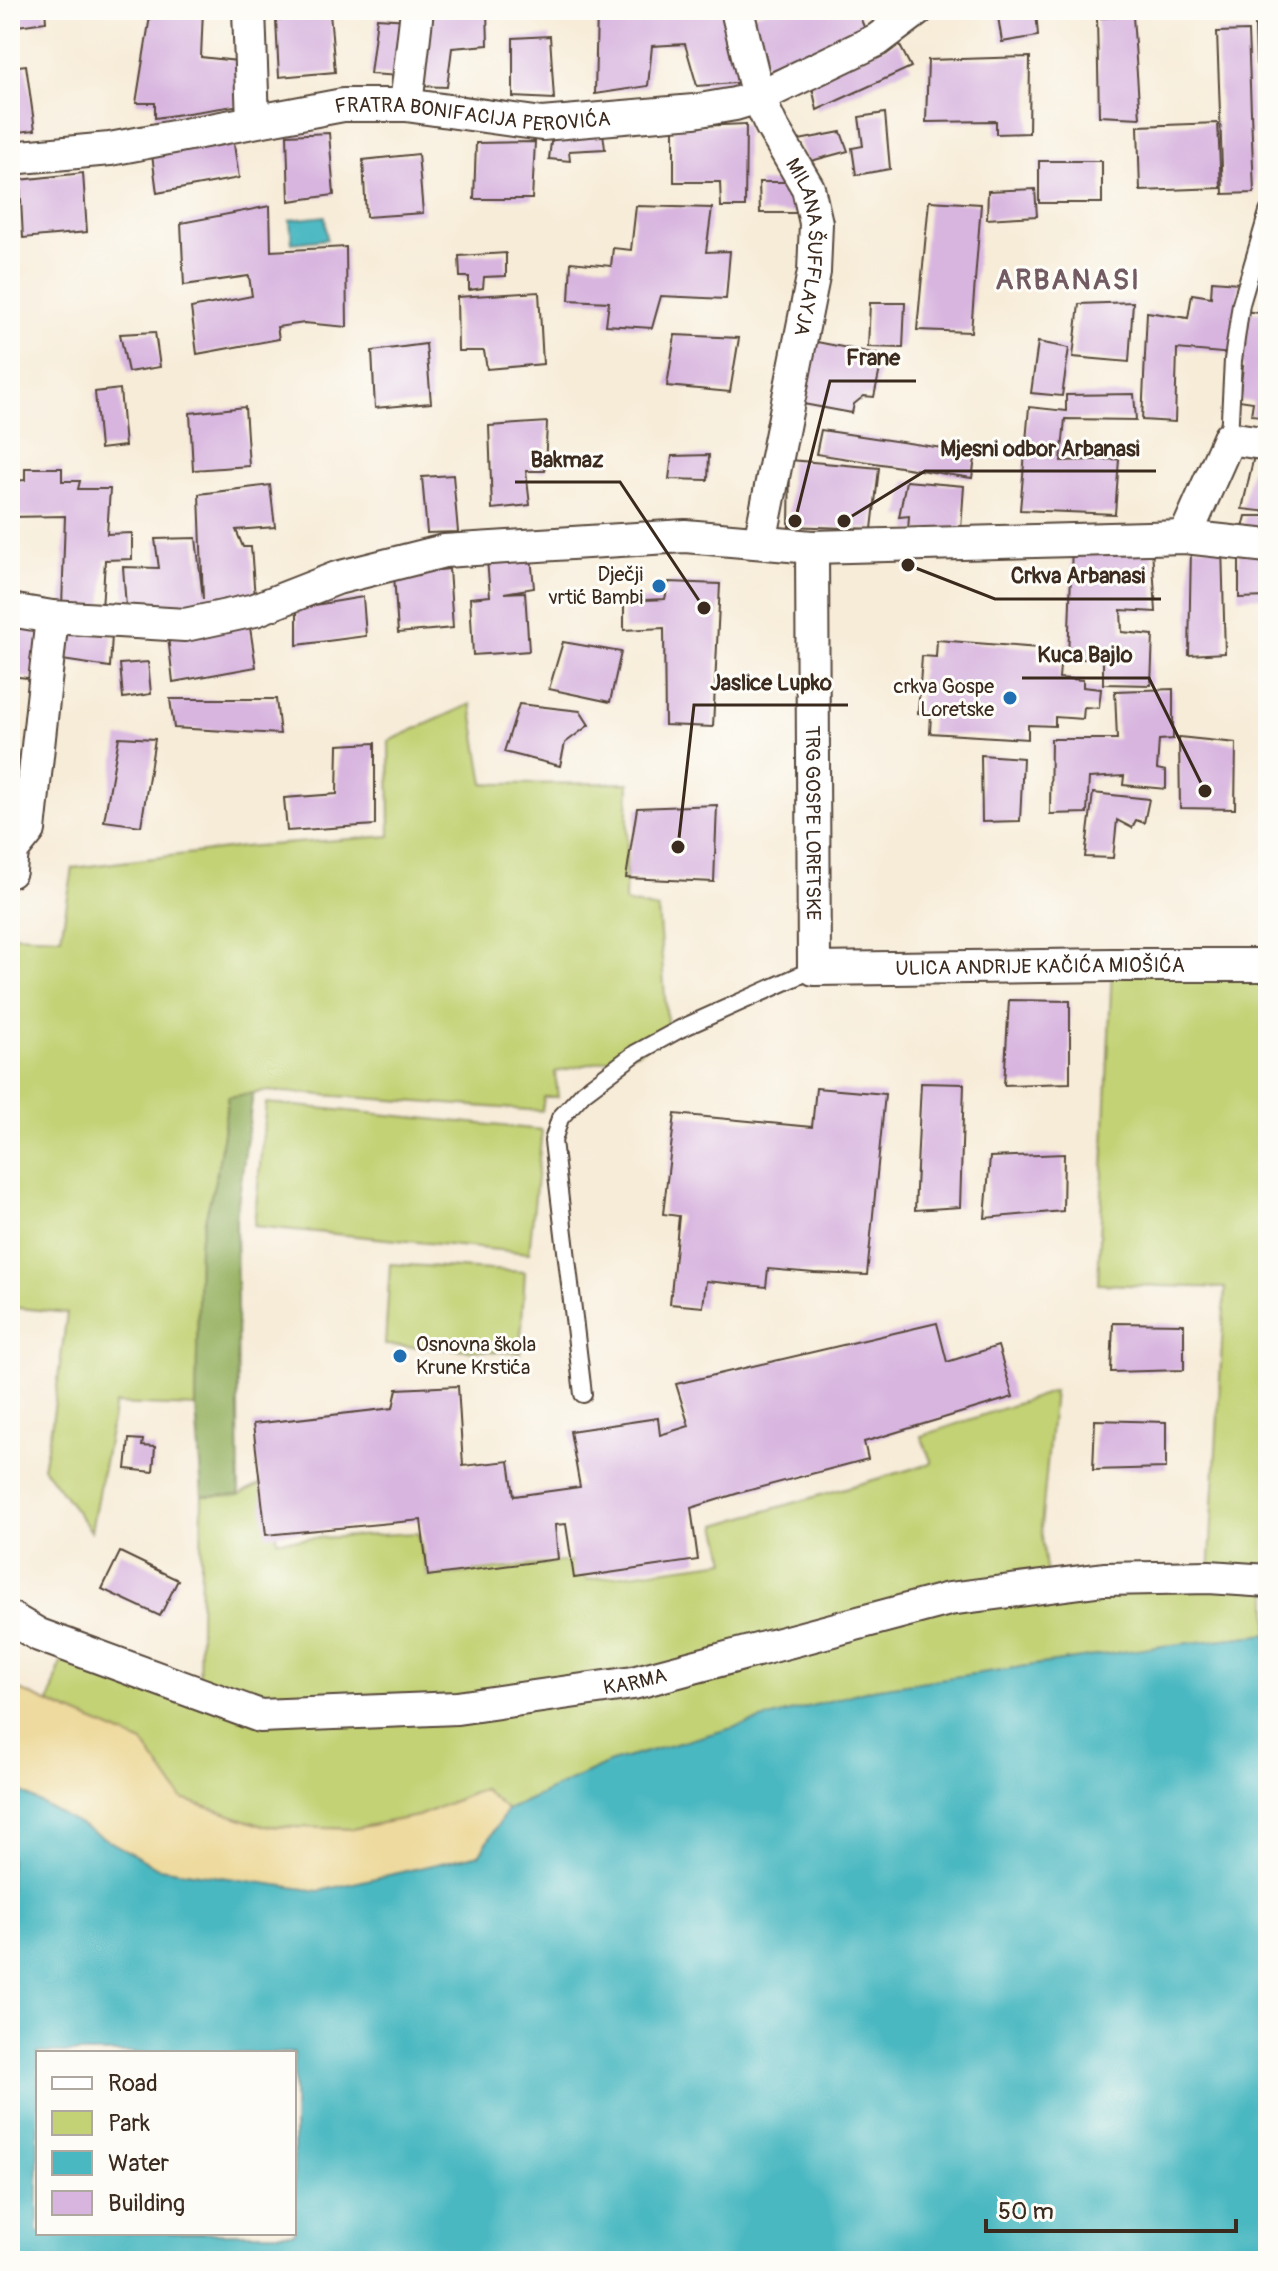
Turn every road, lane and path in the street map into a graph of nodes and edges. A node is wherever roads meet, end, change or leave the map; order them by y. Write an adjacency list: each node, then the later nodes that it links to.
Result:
1 (249, 10): 7 (street)
2 (417, 10): 6 (street)
3 (737, 10): 5 (street, MILANA ŠUFFLAYJA)
4 (917, 10): 5 (street, FRATRA BONIFACIJA PEROVIĆA)
5 (758, 97): 6 (street, FRATRA BONIFACIJA PEROVIĆA); 13 (street, MILANA ŠUFFLAYJA)
6 (406, 105): 7 (street, FRATRA BONIFACIJA PEROVIĆA)
7 (253, 121): 8 (street, FRATRA BONIFACIJA PEROVIĆA)
8 (10, 158)
9 (1268, 212): 10 (lane)
10 (1229, 438): 11 (street); 12 (street)
11 (1268, 444)
12 (1185, 537): 14 (street); 15 (street)
13 (760, 542): 15 (street); 17 (street)
14 (1268, 546)
15 (812, 547): 20 (street, TRG GOSPE LORETSKE)
16 (10, 610): 17 (street)
17 (52, 617): 18 (street)
18 (10, 871)
19 (1268, 965): 20 (street, ULICA ANDRIJE KAČIĆA MIOŠIĆA)
20 (814, 969): 21 (lane)
21 (583, 1394)
22 (1268, 1581): 23 (street, KARMA)
23 (10, 1618)

